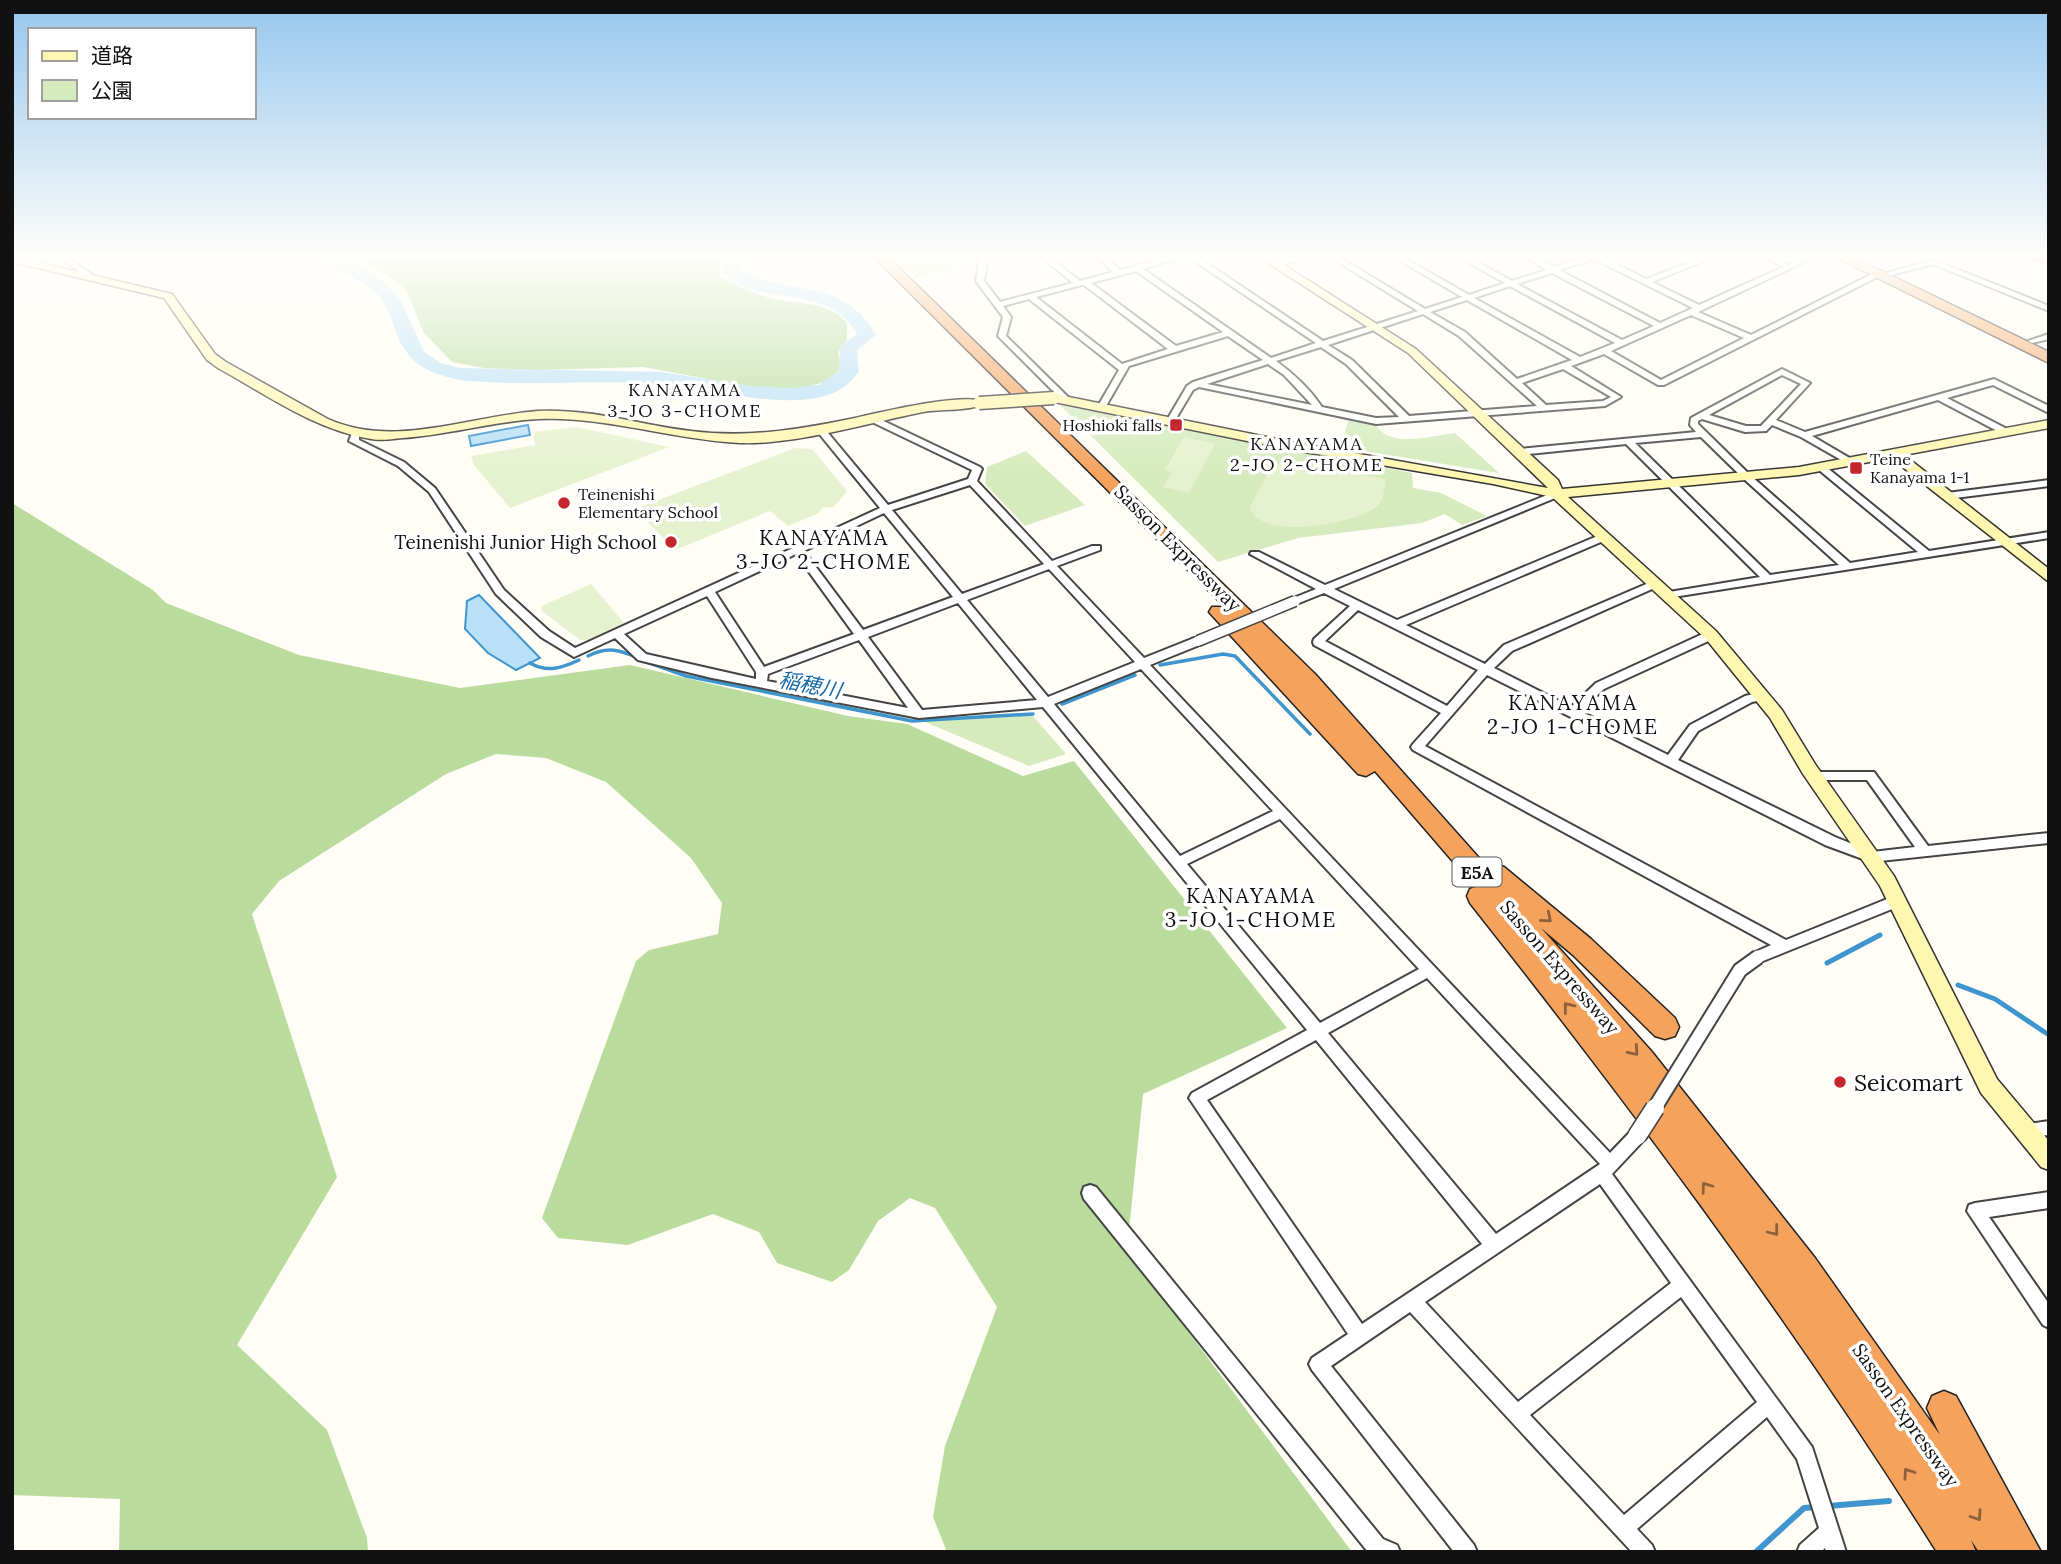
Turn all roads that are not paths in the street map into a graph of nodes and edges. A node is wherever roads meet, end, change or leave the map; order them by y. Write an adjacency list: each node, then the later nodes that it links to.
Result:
1 (191, 329): 49 (street)
2 (942, 329): 128 (highway, Sasson Expressway / E5A, one-way to 2)
3 (947, 329): 97 (highway, Sasson Expressway / E5A)
4 (1004, 329): 36 (street)
5 (1072, 329): 32 (street)
6 (1146, 329): 25 (street)
7 (1222, 329): 19 (street)
8 (1299, 329): 23 (street)
9 (1369, 329): 23 (street)
10 (1378, 329): 41 (street)
11 (1453, 329): 33 (street)
12 (1523, 329): 29 (street)
13 (1593, 329): 24 (street)
14 (1654, 329): 24 (street)
15 (1733, 329): 21 (street)
16 (1769, 329): 21 (street)
17 (1991, 329): 28 (highway)
18 (2005, 329): 22 (highway)
19 (1228, 333): 25 (street); 30 (street)
20 (2049, 336): 22 (street)
21 (1751, 338): 27 (street)
22 (2032, 341): 26 (highway)
23 (1322, 344): 30 (street); 44 (street)
24 (1621, 344): 27 (street)
25 (1174, 349): 32 (street)
26 (2049, 350)
27 (1605, 351): 29 (street)
28 (2049, 358)
29 (1579, 360): 31 (street)
30 (1269, 361): 34 (street); 39 (street)
31 (1565, 366): 33 (street); 38 (street)
32 (1123, 369): 37 (street)
33 (1517, 382): 38 (street)
34 (1196, 384): 39 (street); 45 (street)
35 (1939, 397): 40 (street); 50 (street); 52 (street)
36 (1059, 398): 37 (street); 43 (street, bridge)
37 (1102, 406): 45 (street)
38 (1543, 407): 41 (street)
39 (1319, 409): 44 (street)
40 (2049, 410)
41 (1478, 413): 44 (street); 54 (street)
42 (1702, 416): 46 (street); 46 (street); 51 (street)
43 (873, 419): 48 (street); 59 (street)
44 (1406, 419)
45 (1171, 420): 62 (street)
46 (1772, 422): 52 (street)
47 (2049, 424): 50 (street)
48 (820, 429): 49 (street); 64 (street)
49 (356, 432): 83 (street)
50 (2006, 432): 55 (street)
51 (1701, 434): 53 (street); 58 (street)
52 (1804, 435): 56 (street)
53 (1628, 441): 54 (street); 61 (street)
54 (1520, 452): 62 (street)
55 (1894, 454): 56 (street); 63 (street)
56 (1850, 462): 57 (street)
57 (1822, 468): 58 (street); 71 (street)
58 (1747, 477): 61 (street); 73 (street)
59 (972, 481): 64 (street); 72 (street)
60 (2049, 483): 63 (street)
61 (1670, 485): 62 (street); 75 (street)
62 (1557, 494): 66 (street); 76 (street)
63 (1948, 496): 67 (street)
64 (886, 509): 69 (street); 79 (street)
65 (2049, 536): 67 (street)
66 (1604, 537): 77 (street); 82 (street)
67 (2006, 542): 71 (street); 74 (street)
68 (1096, 548): 72 (street)
69 (798, 550): 78 (street); 84 (street)
70 (1255, 554): 76 (street)
71 (1928, 555): 73 (street)
72 (1051, 564): 79 (street); 86 (street)
73 (1848, 567): 75 (street)
74 (2049, 577)
75 (1768, 579): 77 (street)
76 (1326, 588): 80 (street); 81 (street)
77 (1661, 589): 85 (street); 87 (street)
78 (709, 591): 83 (street); 88 (street)
79 (958, 598): 84 (street); 90 (street)
80 (1295, 601): 86 (street, bridge)
81 (1358, 604): 82 (street); 91 (street)
82 (1398, 624): 87 (street)
83 (616, 634): 88 (street)
84 (860, 634): 88 (street); 93 (street)
85 (1711, 635): 89 (street); 92 (street)
86 (1144, 663): 90 (street); 96 (street)
87 (1486, 669): 91 (street); 92 (street)
88 (762, 678): 93 (street)
89 (1762, 696): 94 (street); 95 (street)
90 (1045, 703): 93 (street); 101 (street)
91 (1448, 712): 103 (street)
92 (1572, 712): 94 (street)
93 (919, 714)
94 (1670, 761): 100 (street)
95 (1814, 775): 99 (street); 100 (street)
96 (1283, 812): 101 (street); 104 (street)
97 (1438, 828): 105 (highway, one-way to 105); 129 (highway, Sasson Expressway / E5A, one-way to 129)
98 (2049, 838): 99 (street)
99 (1925, 851): 100 (street)
100 (1871, 857): 102 (street)
101 (1177, 863): 106 (street)
102 (1897, 901): 103 (street); 108 (street)
103 (1785, 946): 110 (street, bridge)
104 (1429, 970): 106 (street); 110 (street)
105 (1665, 1027)
106 (1318, 1032): 113 (street); 117 (street)
107 (2049, 1128): 108 (street)
108 (2027, 1130): 109 (street)
109 (2049, 1159)
110 (1607, 1169): 113 (street); 114 (street)
111 (1090, 1193): 123 (street)
112 (2049, 1200): 116 (street)
113 (1495, 1246): 115 (street)
114 (1684, 1284): 118 (street); 120 (street)
115 (1412, 1301): 117 (street); 120 (street)
116 (2049, 1319)
117 (1360, 1336): 124 (street)
118 (1770, 1403): 121 (street); 122 (street)
119 (1944, 1408): 130 (highway)
120 (1517, 1414): 121 (street)
121 (1623, 1528): 125 (street)
122 (1828, 1528): 126 (street); 127 (street)
123 (1390, 1552)
124 (1467, 1552)
125 (1645, 1552)
126 (1807, 1552)
127 (1836, 1552)
128 (1958, 1552)
129 (2001, 1552)
130 (2023, 1552)

